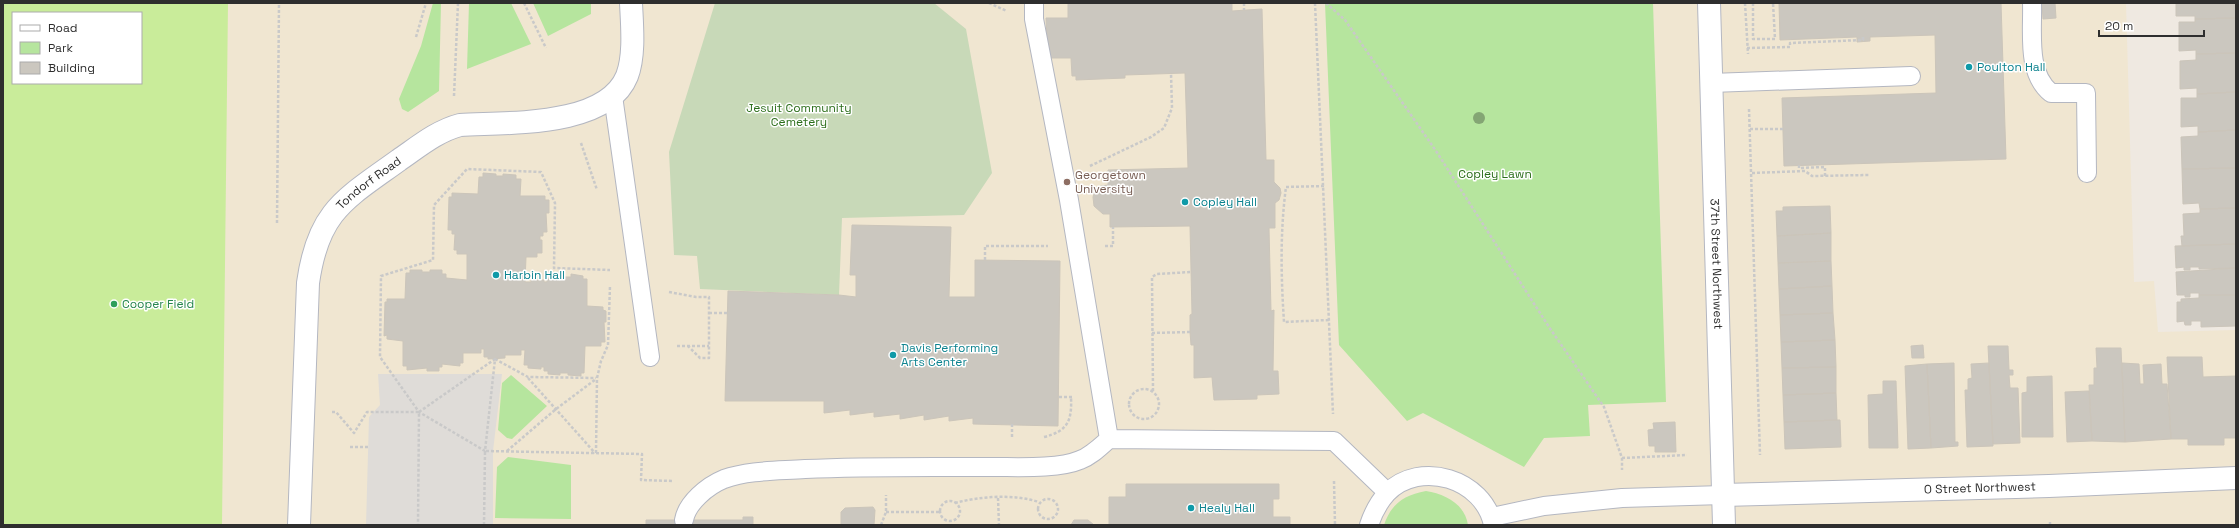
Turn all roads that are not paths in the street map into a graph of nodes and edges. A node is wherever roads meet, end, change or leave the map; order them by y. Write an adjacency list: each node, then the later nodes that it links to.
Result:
1 (631, 3): 7 (street, Tondorf Road)
2 (1034, 3): 10 (lane)
3 (1709, 3): 6 (street, 37th Street Northwest)
4 (2032, 3): 8 (lane)
5 (1912, 76): 6 (lane)
6 (1711, 83): 13 (street, 37th Street Northwest)
7 (613, 96): 9 (lane); 16 (street, Tondorf Road)
8 (2087, 173)
9 (650, 357)
10 (1109, 439): 12 (lane); 14 (lane)
11 (2236, 478): 13 (street, O Street Northwest)
12 (1387, 492): 15 (lane); 17 (lane)
13 (1723, 495): 15 (lane); 18 (street, 37th Street Northwest)
14 (684, 520)
15 (1493, 521)
16 (299, 525)
17 (1368, 525)
18 (1724, 525)

